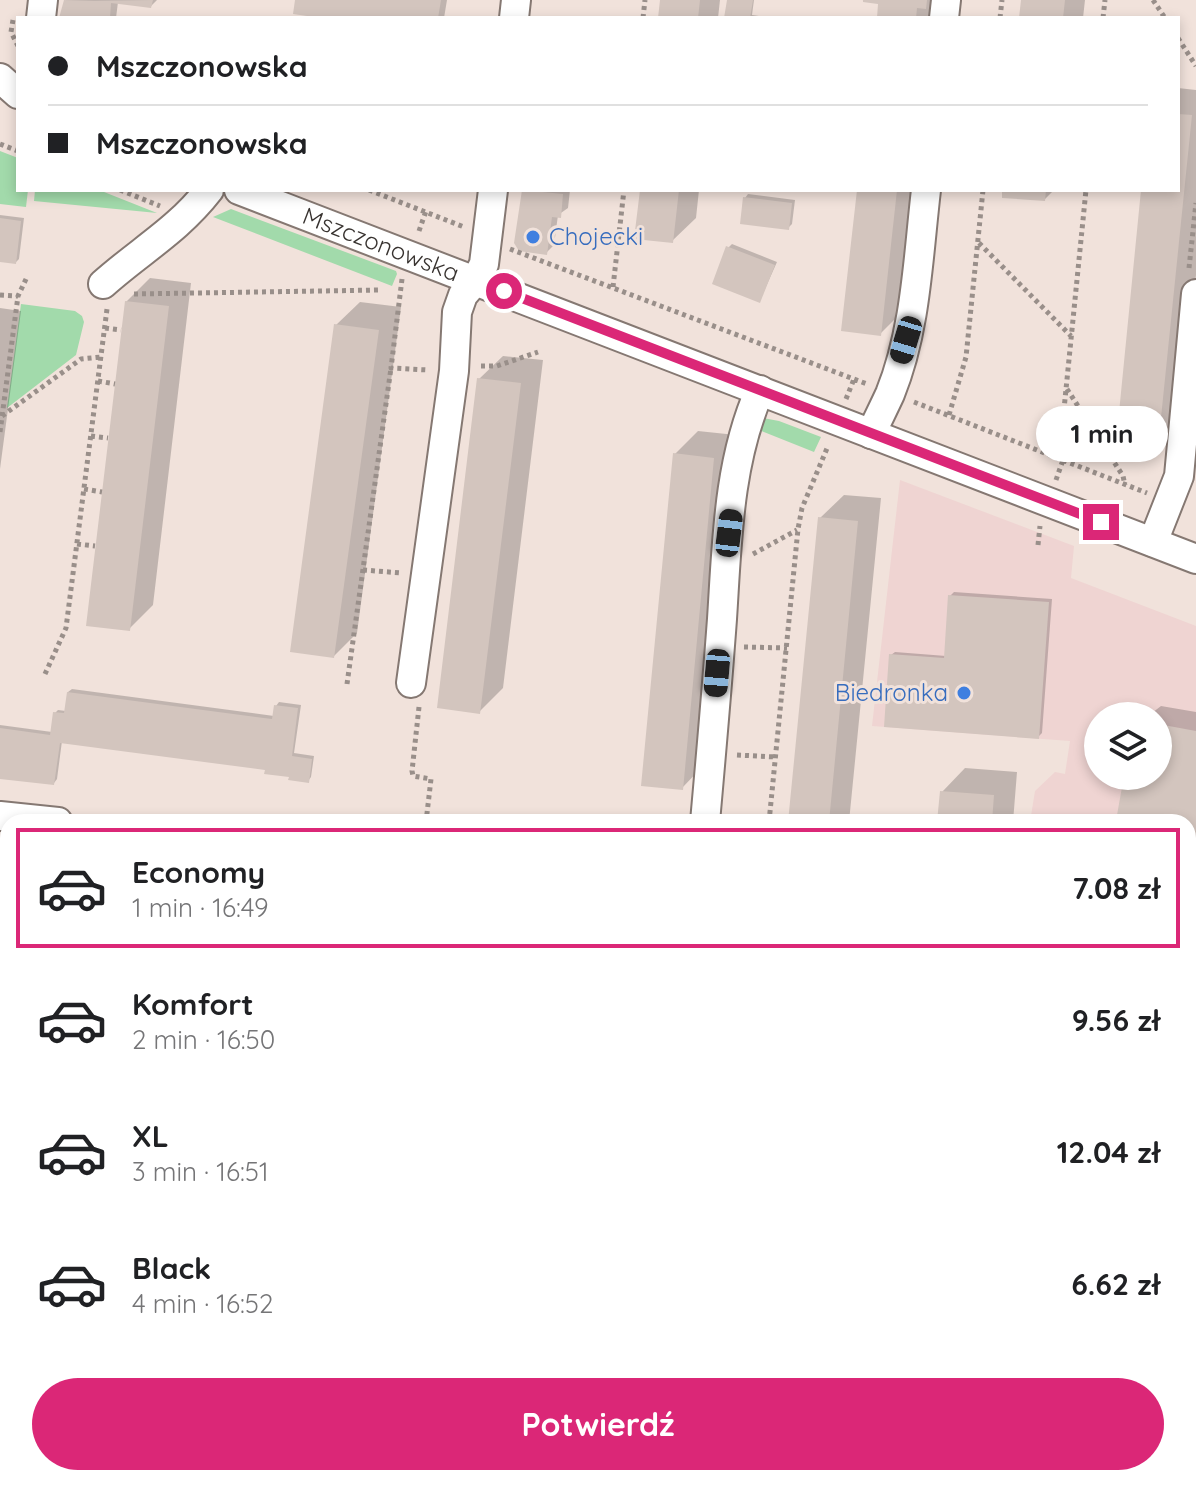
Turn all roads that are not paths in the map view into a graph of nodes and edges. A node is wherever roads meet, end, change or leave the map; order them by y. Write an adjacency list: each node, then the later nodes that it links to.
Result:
1 (0, 78): 2 (street)
2 (16, 92)
3 (207, 192): 8 (street)
4 (244, 192): 7 (street, Mszczonowska)
5 (493, 192): 7 (street)
6 (926, 192): 11 (street)
7 (476, 280): 10 (street, Mszczonowska); 14 (street)
8 (113, 292)
9 (1196, 294): 12 (street)
10 (760, 390): 11 (street, Mszczonowska); 15 (street)
11 (871, 434): 12 (street, Mszczonowska)
12 (1153, 542): 13 (street, Mszczonowska)
13 (1196, 559)
14 (411, 683)
15 (706, 814)

